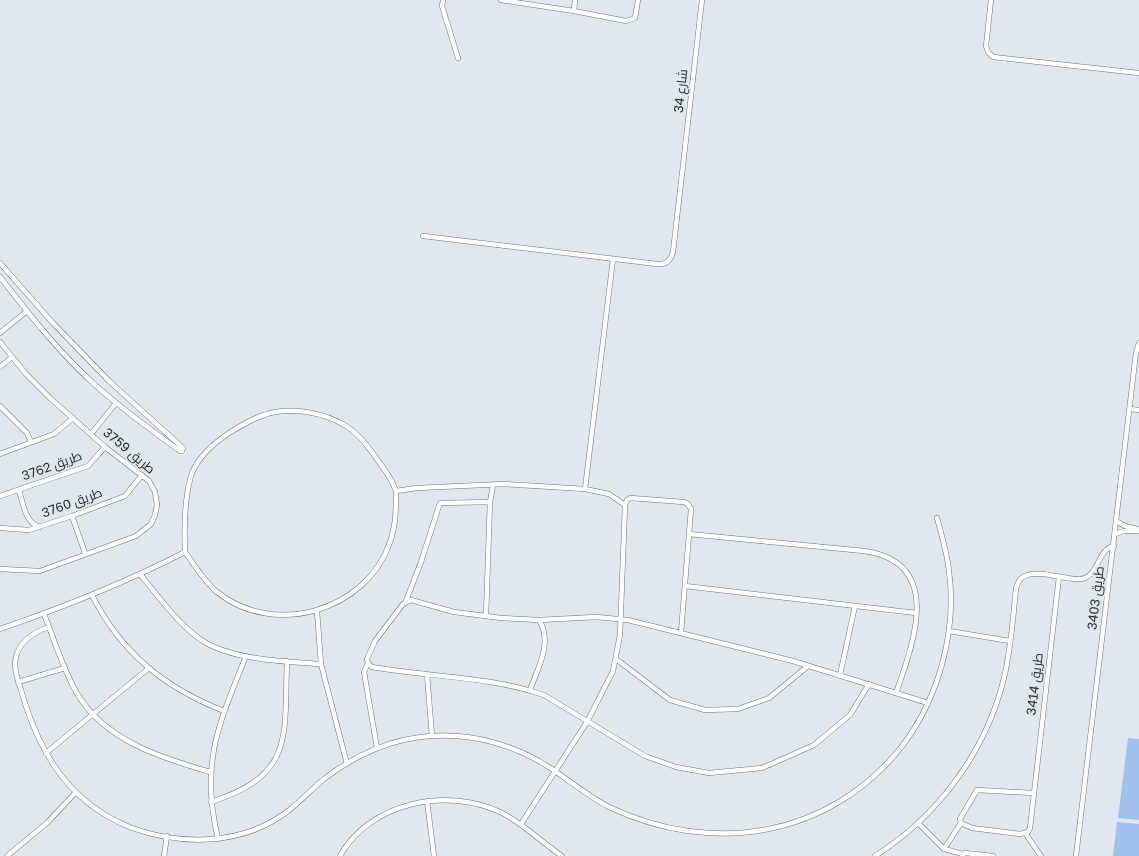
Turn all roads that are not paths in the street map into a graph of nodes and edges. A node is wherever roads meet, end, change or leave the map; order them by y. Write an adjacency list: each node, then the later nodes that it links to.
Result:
1 (443, 0): 9 (street)
2 (501, 0): 7 (street)
3 (575, 0): 8 (street)
4 (638, 0): 8 (street)
5 (702, 0): 12 (street, شارع 34)
6 (991, 0): 10 (street)
7 (515, 2): 8 (street)
8 (574, 10)
9 (458, 58)
10 (1139, 73)
11 (423, 236): 12 (street)
12 (613, 259): 32 (street)
13 (0, 263): 21 (street)
14 (0, 277): 15 (street)
15 (27, 311): 16 (street); 21 (street)
16 (0, 333)
17 (0, 342): 19 (street, طريق 3759)
18 (1139, 343): 23 (street, طريق 3403)
19 (12, 357): 20 (street); 25 (street, طريق 3759)
20 (0, 367)
21 (116, 403): 26 (street)
22 (0, 406): 27 (street)
23 (1130, 409): 24 (street); 41 (street, طريق 3403)
24 (1139, 410)
25 (72, 418): 26 (street, طريق 3759); 27 (street)
26 (90, 434): 28 (street, طريق 3759)
27 (31, 442): 29 (street)
28 (105, 447): 30 (street, طريق 3759); 33 (street, طريق 3762)
29 (0, 454)
30 (142, 475): 38 (street, طريق 3760); 50 (street, طريق 3759)
31 (493, 485): 32 (street); 34 (street); 36 (street)
32 (585, 489): 37 (street)
33 (19, 490): 35 (street, طريق 3762); 40 (street)
34 (396, 491): 49 (street); 58 (street)
35 (0, 496)
36 (490, 502): 56 (street); 61 (street)
37 (625, 505): 46 (street); 62 (street)
38 (72, 516): 42 (street, طريق 3760); 50 (street)
39 (937, 518): 66 (street)
40 (29, 519): 42 (street); 44 (street)
41 (1116, 521): 45 (street); 47 (street, طريق 3403)
42 (40, 527): 44 (street, طريق 3760)
43 (0, 528): 44 (street, طريق 3760)
44 (22, 529)
45 (1139, 530): 47 (street)
46 (689, 534): 54 (street); 59 (street)
47 (1115, 534): 48 (street, طريق 3403)
48 (1114, 546): 53 (street); 113 (street, طريق 3403)
49 (185, 552): 52 (street); 58 (street)
50 (85, 554): 51 (street, طريق 3759)
51 (0, 569)
52 (140, 574): 55 (street); 69 (street)
53 (1059, 577): 68 (street); 94 (street, طريق 3414)
54 (685, 586): 57 (street); 67 (street)
55 (92, 595): 60 (street); 76 (street)
56 (406, 601): 61 (street); 72 (street)
57 (855, 606): 59 (street); 78 (street)
58 (317, 611): 73 (street)
59 (916, 613): 82 (street)
60 (44, 614): 64 (street); 65 (street)
61 (486, 616): 63 (street)
62 (620, 619): 63 (street); 67 (street); 70 (street)
63 (539, 620): 81 (street)
64 (49, 627): 75 (street); 79 (street)
65 (0, 629)
66 (949, 631): 68 (street); 83 (street)
67 (681, 633): 74 (street)
68 (1010, 641): 97 (street)
69 (246, 656): 71 (street); 84 (street)
70 (616, 659): 74 (street); 86 (street)
71 (286, 661): 73 (street); 96 (street)
72 (368, 663): 77 (street); 88 (street)
73 (321, 664): 90 (street)
74 (808, 666): 78 (street)
75 (65, 668): 79 (street); 85 (street)
76 (149, 668): 84 (street); 85 (street)
77 (427, 674): 81 (street); 87 (street)
78 (840, 675): 80 (street)
79 (18, 682): 89 (street)
80 (869, 684): 82 (street); 86 (street)
81 (530, 690): 86 (street)
82 (896, 693): 83 (street)
83 (928, 703): 91 (street)
84 (224, 711): 92 (street)
85 (94, 714): 89 (street); 92 (street)
86 (588, 722): 91 (street)
87 (432, 736): 88 (street); 91 (street)
88 (377, 748): 90 (street)
89 (46, 753): 93 (street)
90 (347, 764): 102 (street)
91 (556, 771): 99 (street)
92 (210, 772): 96 (street)
93 (76, 792): 101 (street); 105 (street)
94 (1033, 793): 98 (street); 100 (street, طريق 3414)
95 (427, 801): 99 (street); 107 (street); 108 (street)
96 (211, 802): 102 (street)
97 (918, 823): 103 (street); 110 (street)
98 (961, 823): 100 (street); 103 (street)
99 (521, 824): 109 (street)
100 (1025, 833): 112 (street)
101 (167, 836): 102 (street); 106 (street)
102 (218, 839)
103 (944, 849): 104 (street)
104 (963, 855): 111 (street)
105 (7, 856)
106 (164, 856)
107 (340, 856)
108 (434, 856)
109 (562, 856)
110 (875, 856)
111 (993, 856)
112 (1041, 856)
113 (1076, 856)

